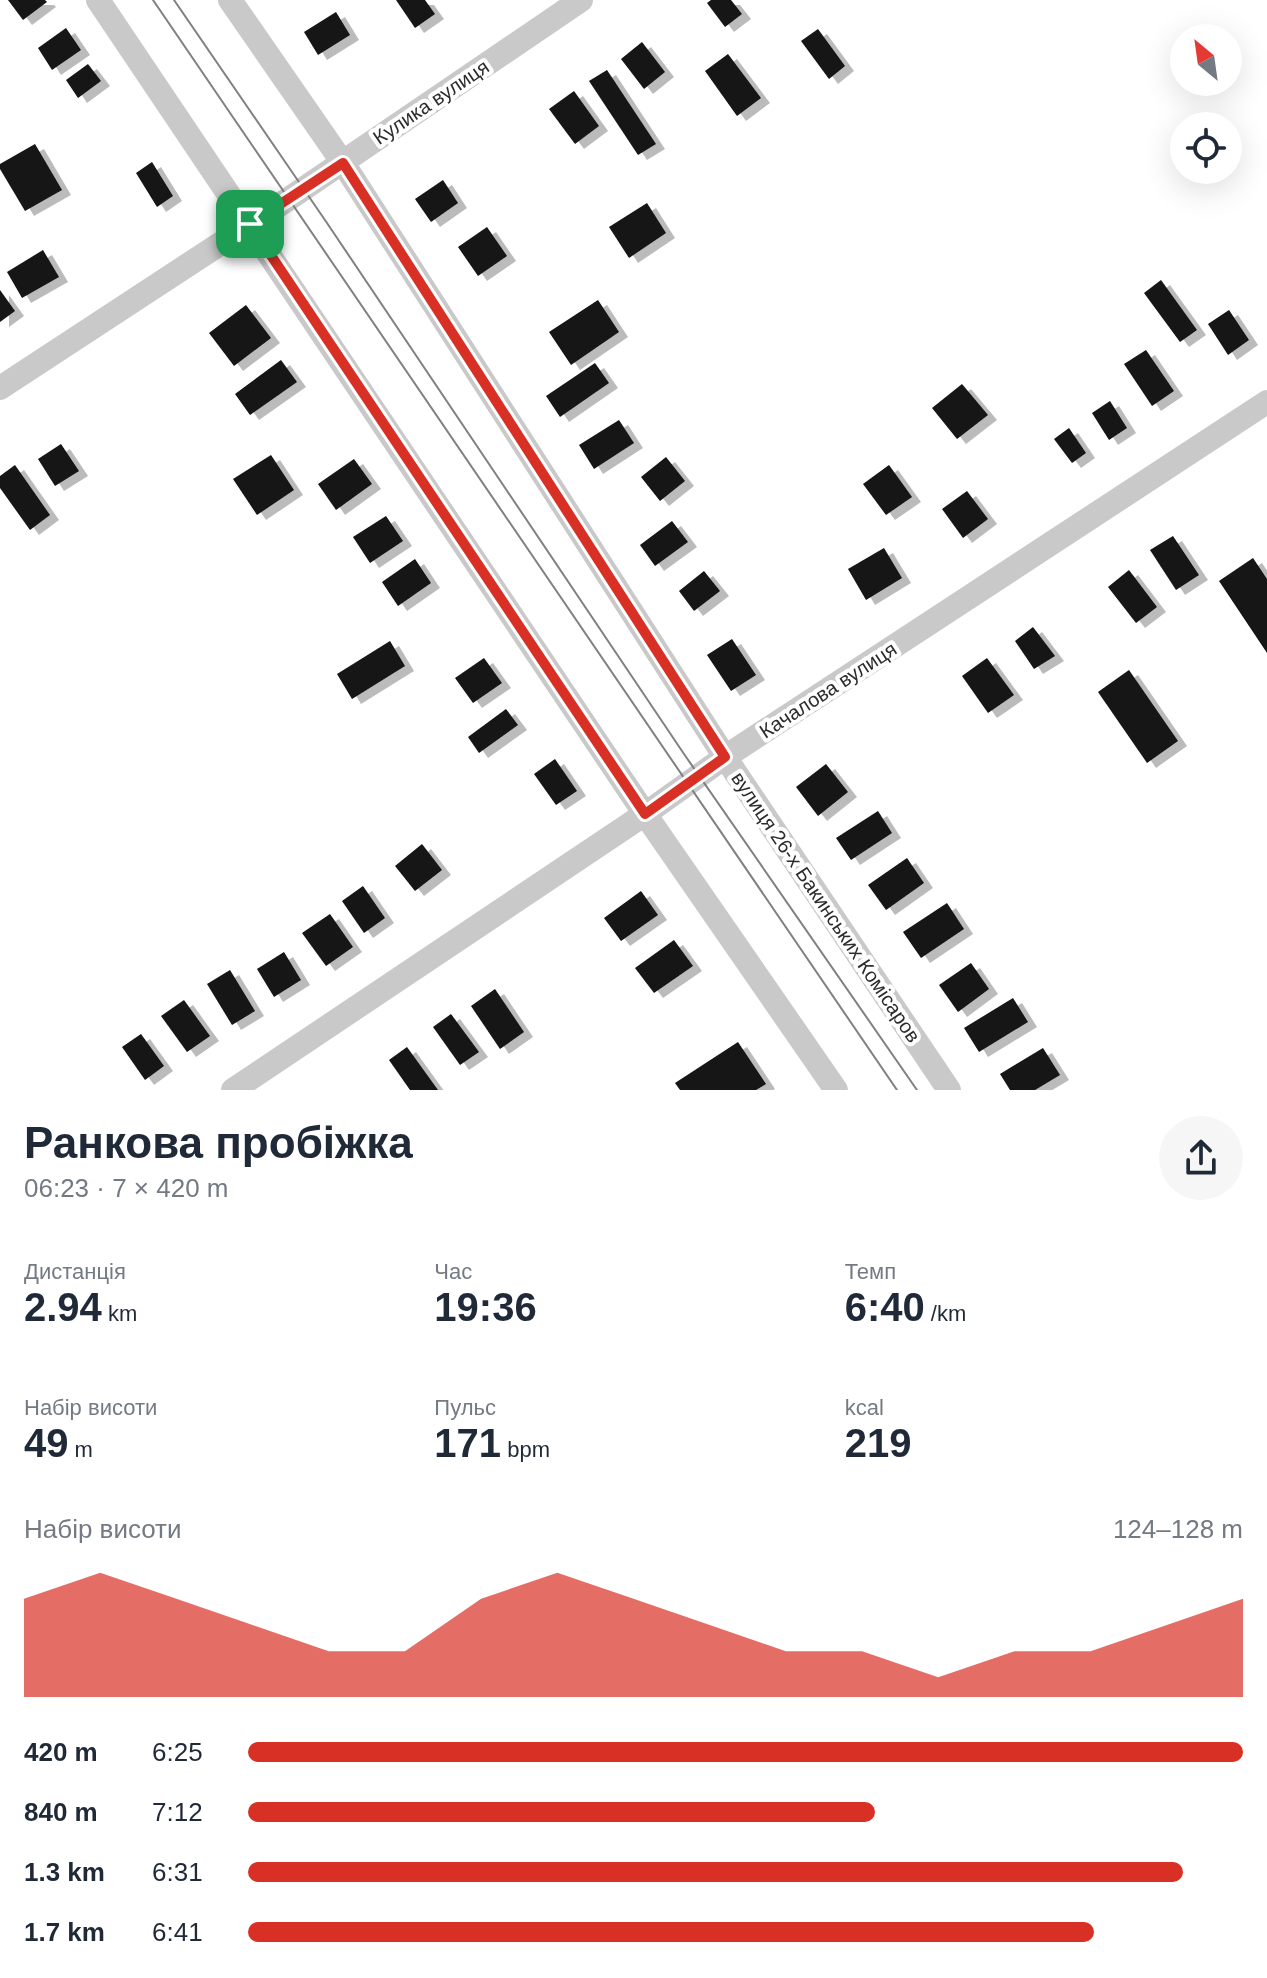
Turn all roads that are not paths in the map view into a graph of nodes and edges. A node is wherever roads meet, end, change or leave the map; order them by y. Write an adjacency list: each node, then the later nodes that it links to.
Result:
1 (98, 0): 5 (street)
2 (230, 0): 4 (street, вулиця 26-х Бакинських Комісаров)
3 (581, 0): 4 (street, Кулика вулиця)
4 (343, 163): 5 (street, Кулика вулиця); 8 (street, вулиця 26-х Бакинських Комісаров)
5 (250, 224): 6 (street, Кулика вулиця); 9 (street)
6 (0, 388)
7 (1267, 402): 8 (street, Качалова вулиця)
8 (725, 757): 9 (street, Качалова вулиця); 12 (street, вулиця 26-х Бакинських Комісаров)
9 (645, 814): 10 (street, Качалова вулиця); 11 (street)
10 (233, 1090)
11 (836, 1090)
12 (949, 1090)

